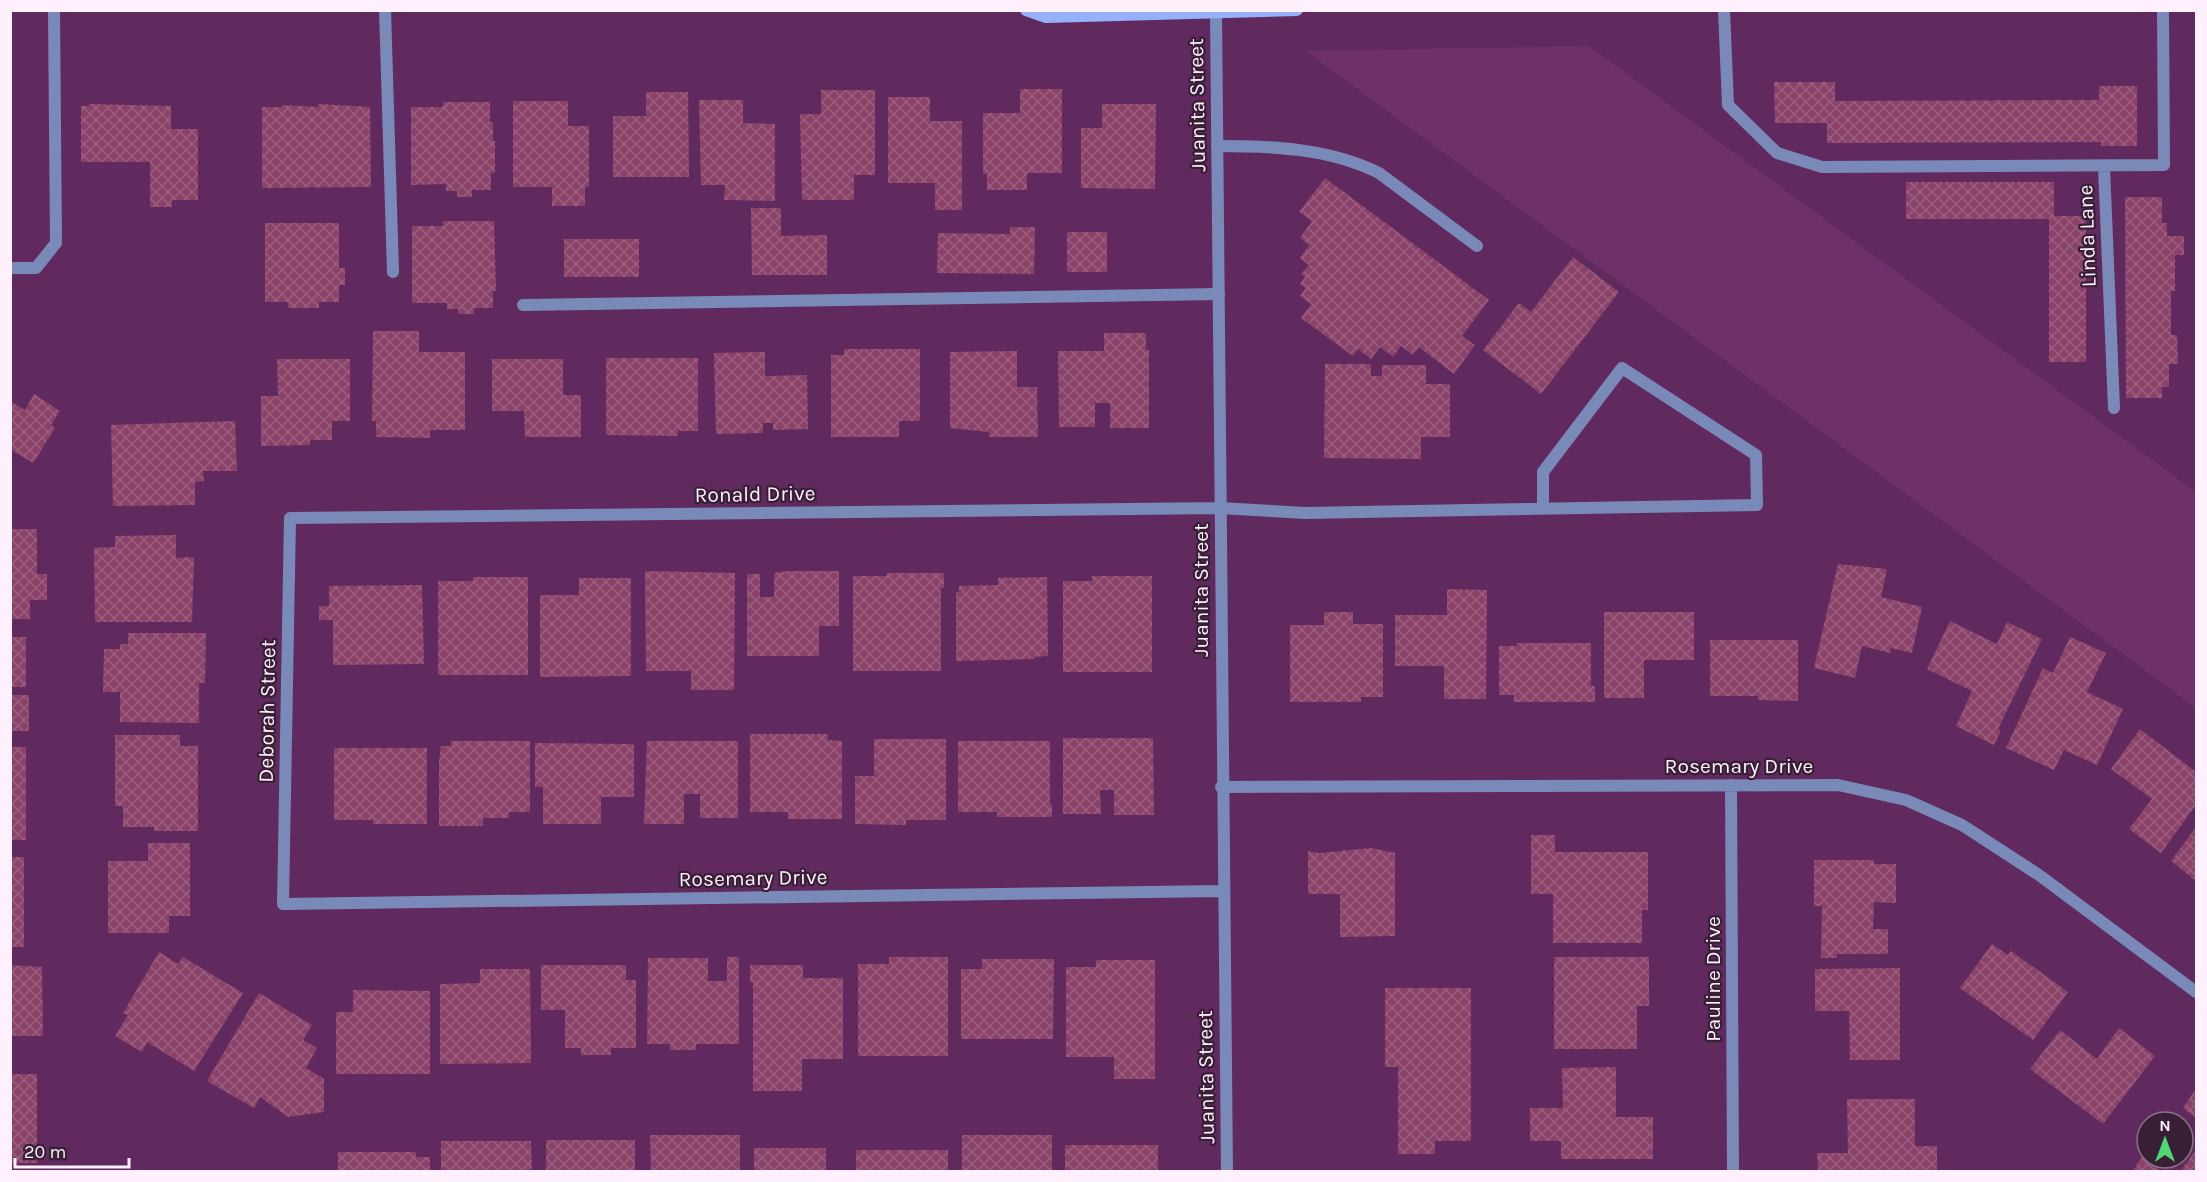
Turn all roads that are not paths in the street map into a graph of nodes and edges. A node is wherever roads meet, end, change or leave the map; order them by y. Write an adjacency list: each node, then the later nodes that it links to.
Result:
1 (54, 10): 11 (street)
2 (385, 10): 12 (street)
3 (1026, 10): 7 (main road)
4 (1297, 10): 7 (main road)
5 (1724, 10): 9 (street)
6 (2163, 10): 9 (street, Linda Lane)
7 (1214, 12): 8 (street, Juanita Street)
8 (1217, 146): 10 (street); 13 (street, Juanita Street)
9 (2104, 167): 15 (street, Linda Lane)
10 (1477, 246)
11 (10, 268)
12 (393, 272)
13 (1219, 294): 14 (street); 16 (street, Juanita Street)
14 (523, 305)
15 (2114, 408)
16 (1220, 508): 17 (street, Ronald Drive); 18 (street, Ronald Drive); 20 (street, Juanita Street)
17 (1543, 508): 17 (street, Ronald Drive)
18 (290, 518): 22 (street, Deborah Street)
19 (1731, 785): 20 (street, Rosemary Drive); 23 (street, Rosemary Drive); 25 (street, Pauline Drive)
20 (1221, 787): 21 (street, Juanita Street)
21 (1223, 891): 22 (street, Rosemary Drive); 24 (street, Juanita Street)
22 (283, 904)
23 (2196, 992)
24 (1227, 1172)
25 (1733, 1172)

